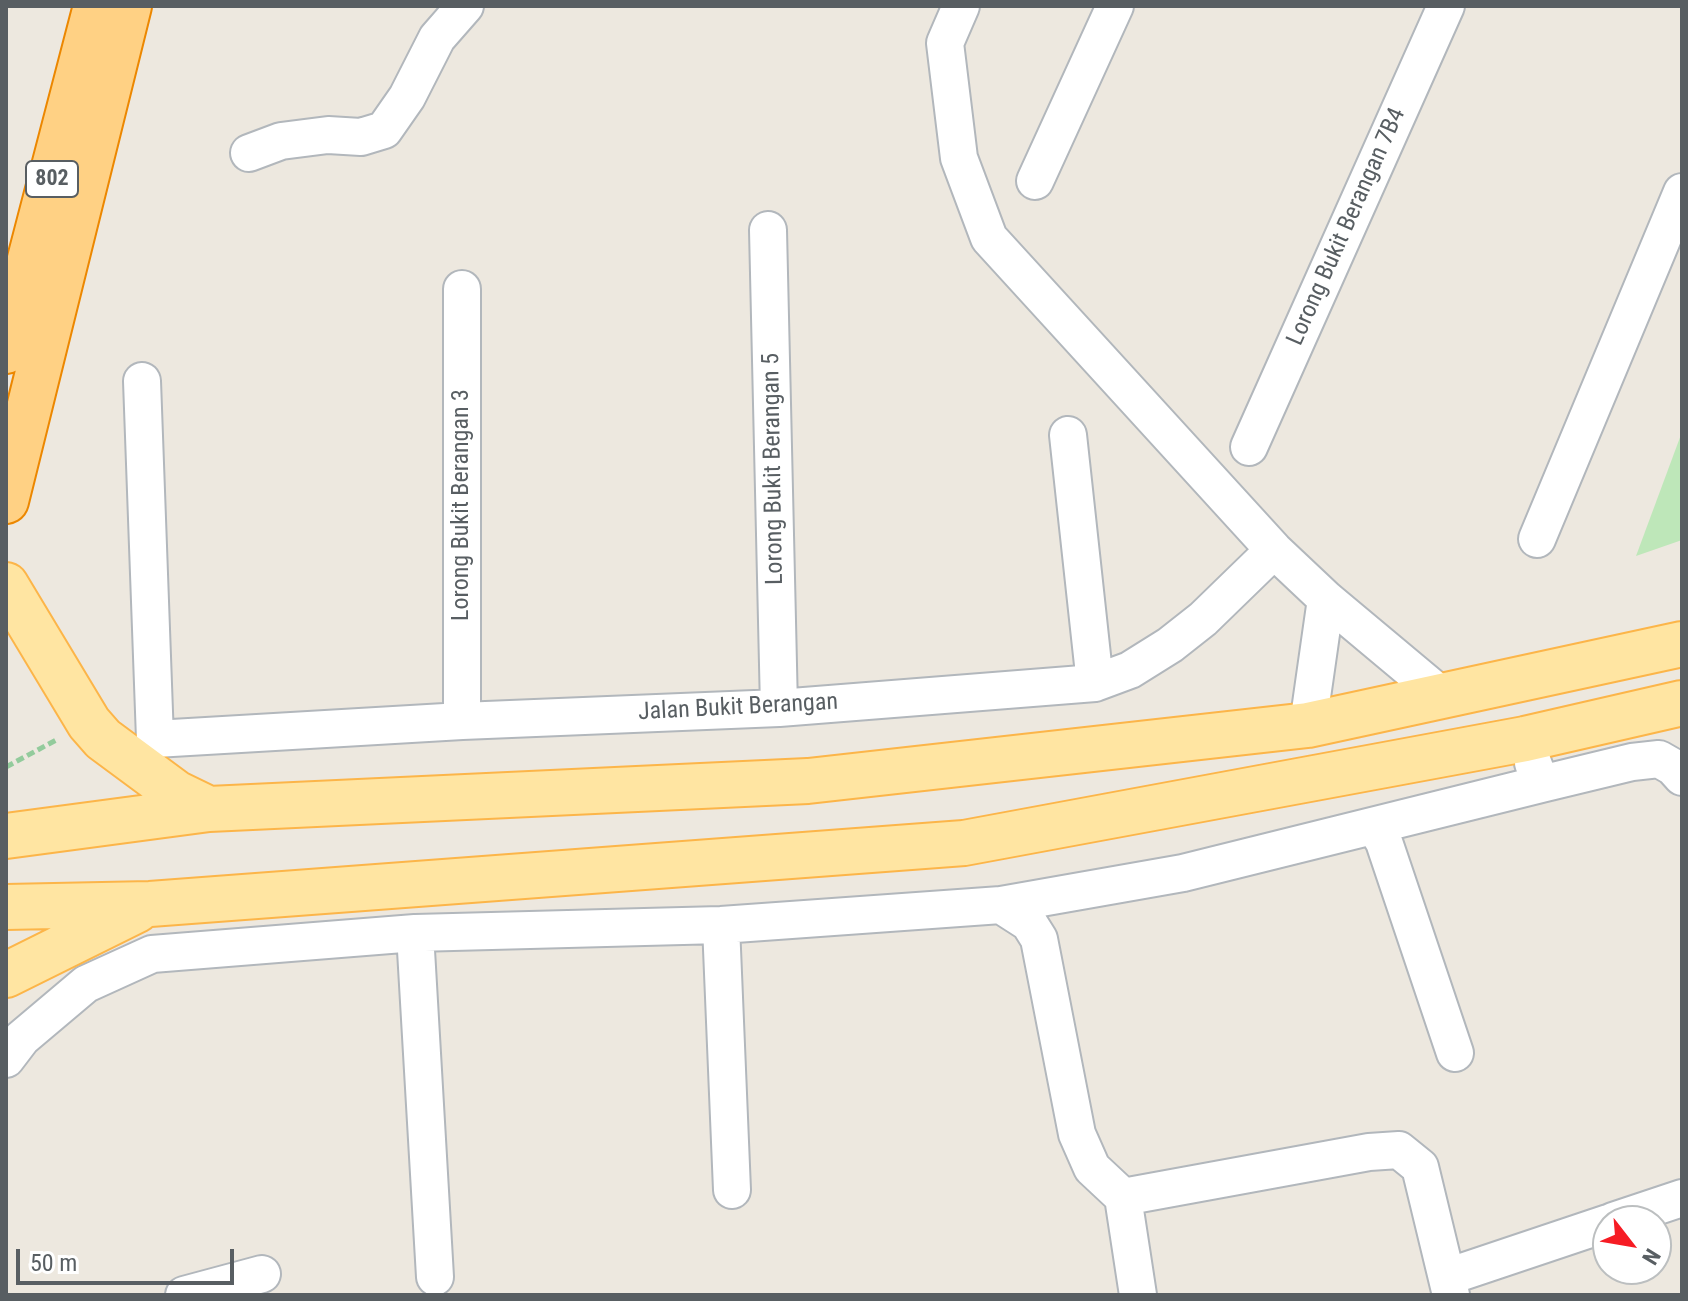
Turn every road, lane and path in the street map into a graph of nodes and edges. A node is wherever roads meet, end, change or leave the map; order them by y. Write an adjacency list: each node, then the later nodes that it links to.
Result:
1 (96, 6): 12 (highway, 802)
2 (129, 6): 16 (highway, 802)
3 (465, 6): 7 (street)
4 (961, 6): 18 (street)
5 (1115, 6): 8 (street)
6 (1446, 6): 15 (street, Lorong Bukit Berangan 7B4)
7 (249, 153)
8 (1035, 181)
9 (1682, 192): 17 (street)
10 (768, 230): 25 (street, Lorong Bukit Berangan 5)
11 (462, 289): 26 (street, Lorong Bukit Berangan 3)
12 (6, 351)
13 (142, 381): 26 (street, Jalan Bukit Berangan)
14 (1068, 435): 22 (street)
15 (1249, 447)
16 (6, 501)
17 (1537, 539)
18 (1274, 550): 20 (street); 22 (street, Jalan Bukit Berangan)
19 (6, 585): 27 (main road)
20 (1326, 599): 23 (street); 28 (street)
21 (1682, 644): 23 (main road)
22 (1095, 683): 25 (street, Jalan Bukit Berangan)
23 (1442, 696): 28 (main road)
24 (1682, 703): 29 (main road)
25 (779, 708): 26 (street, Jalan Bukit Berangan)
26 (462, 721)
27 (89, 723): 30 (path); 33 (main road)
28 (1308, 725): 33 (main road)
29 (1525, 739): 32 (street); 36 (main road)
30 (6, 767)
31 (1682, 777): 32 (street)
32 (1541, 784): 34 (street)
33 (209, 809): 35 (main road)
34 (1375, 827): 37 (street); 42 (street)
35 (6, 836)
36 (150, 904): 38 (main road); 41 (main road)
37 (1001, 905): 39 (street); 45 (street)
38 (6, 907)
39 (721, 925): 40 (street); 44 (street)
40 (415, 933): 43 (street); 50 (street)
41 (6, 975)
42 (1455, 1053)
43 (6, 1059)
44 (732, 1190)
45 (1123, 1197): 51 (street); 53 (street)
46 (1682, 1198): 47 (street)
47 (1661, 1205)
48 (1592, 1230): 51 (street)
49 (262, 1274): 52 (street)
50 (435, 1277)
51 (1449, 1286)
52 (184, 1295)
53 (1138, 1295)

